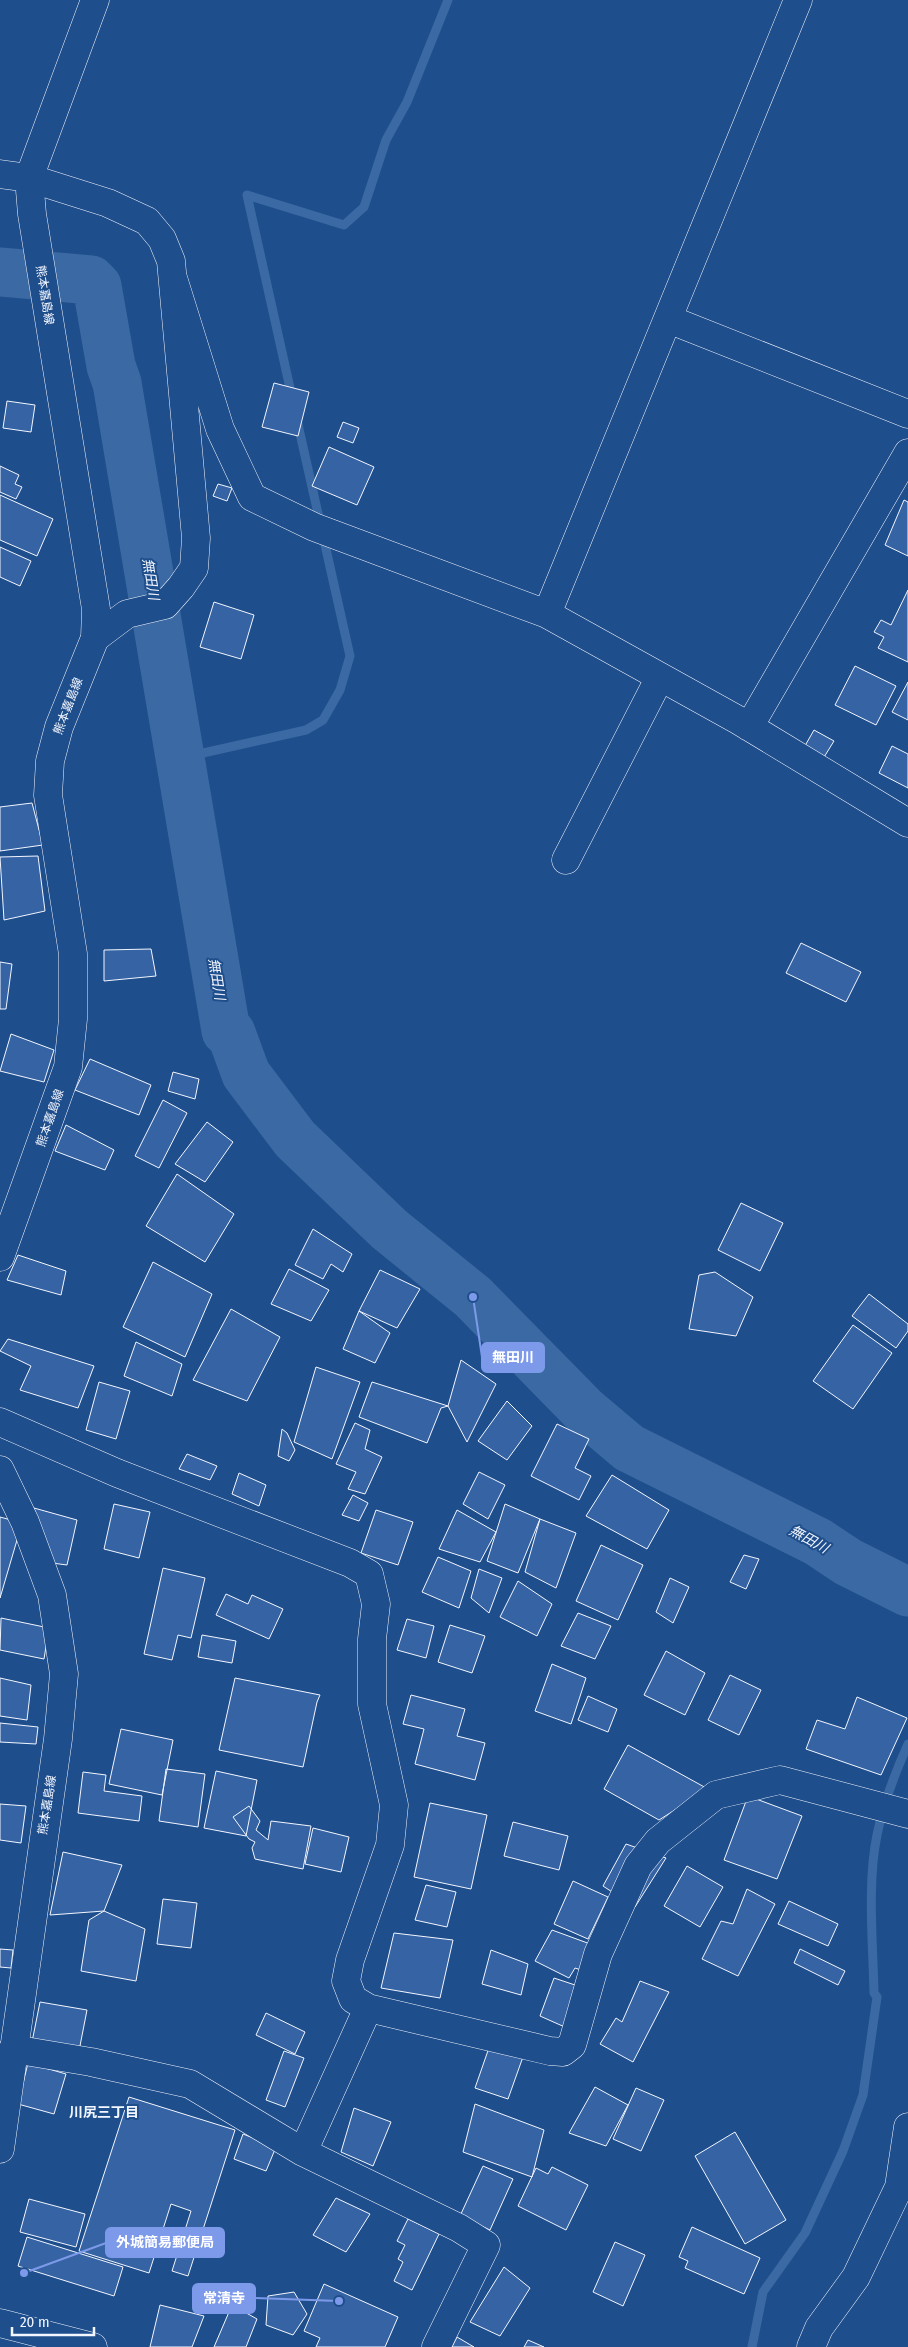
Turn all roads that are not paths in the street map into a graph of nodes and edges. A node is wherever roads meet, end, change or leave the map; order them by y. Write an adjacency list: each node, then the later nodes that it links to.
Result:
1 (95, 0): 4 (street)
2 (798, 0): 6 (street)
3 (0, 174): 4 (street)
4 (29, 178): 5 (street); 10 (street, 熊本嘉島線)
5 (173, 278): 9 (street); 10 (street)
6 (668, 319): 7 (street); 9 (street)
7 (908, 414)
8 (908, 453): 12 (street)
9 (547, 614): 11 (street)
10 (95, 638): 15 (street, 熊本嘉島線)
11 (660, 677): 12 (street); 14 (street)
12 (749, 727): 13 (street)
13 (908, 823)
14 (566, 860)
15 (0, 1257)
16 (0, 1422): 19 (street)
17 (0, 1470): 20 (street, 熊本嘉島線)
18 (908, 1814): 19 (street)
19 (368, 2008): 23 (street)
20 (13, 2049): 22 (street, 熊本嘉島線); 23 (street)
21 (908, 2127): 27 (street)
22 (0, 2149)
23 (303, 2152): 26 (street)
24 (0, 2323): 25 (street)
25 (93, 2347)
26 (436, 2347)
27 (811, 2347)

